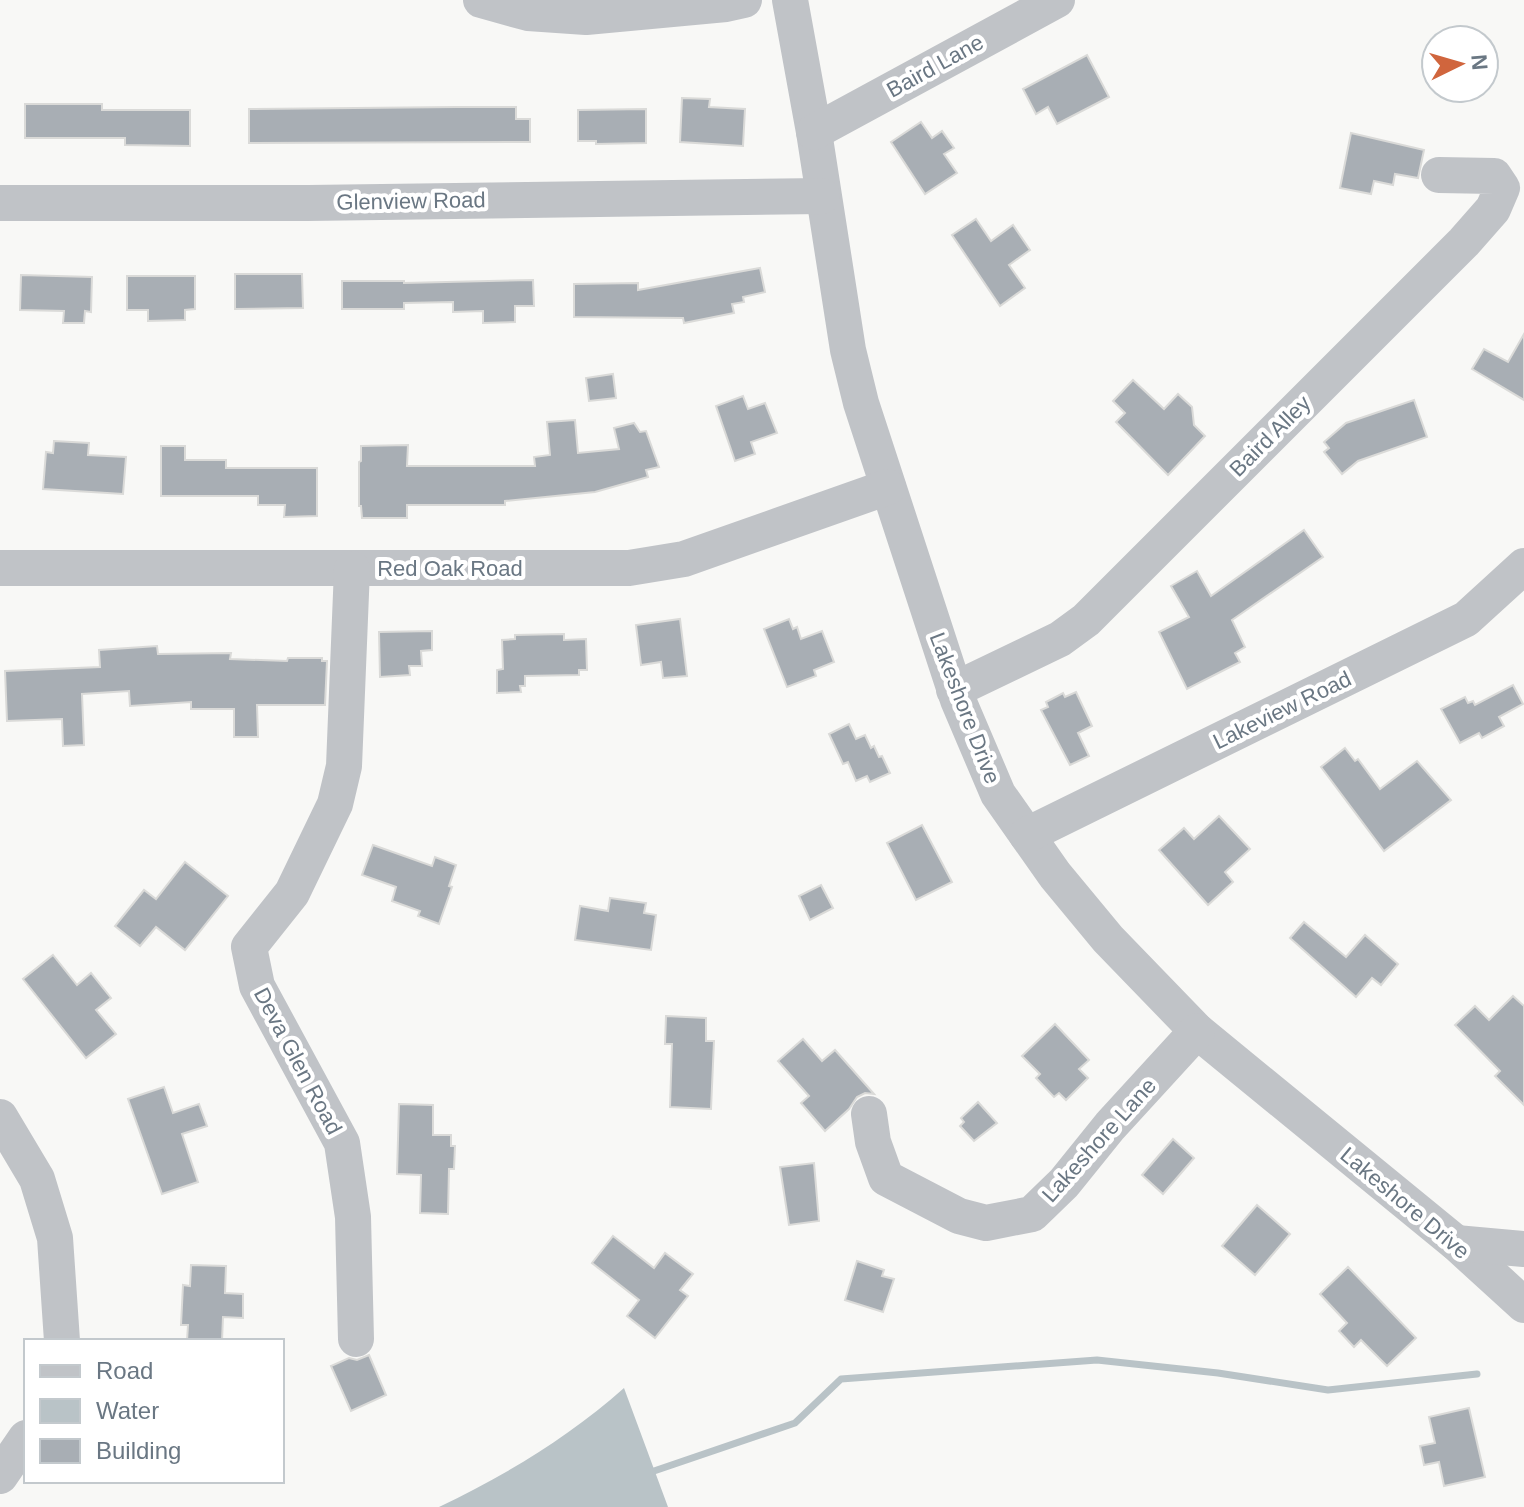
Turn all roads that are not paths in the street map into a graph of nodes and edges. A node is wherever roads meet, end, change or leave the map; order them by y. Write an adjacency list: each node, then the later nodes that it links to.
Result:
1 (481, 0): 2 (street)
2 (744, 0)
3 (790, 0): 5 (street, Lakeshore Drive)
4 (1057, 0): 5 (street, Baird Lane)
5 (814, 132): 7 (street, Lakeshore Drive)
6 (1439, 175): 13 (street, Baird Alley)
7 (822, 196): 8 (street, Glenview Road); 9 (street, Lakeshore Drive)
8 (0, 203)
9 (888, 487): 12 (street, Red Oak Road); 13 (street, Lakeshore Drive)
10 (1524, 566): 14 (street, Lakeview Road)
11 (0, 568): 12 (street, Red Oak Road)
12 (352, 569): 22 (street, Deva Glen Road)
13 (954, 690): 14 (street, Lakeshore Drive)
14 (1027, 835): 15 (street, Lakeshore Drive)
15 (1197, 1031): 16 (street, Lakeshore Lane); 18 (street, Lakeshore Drive)
16 (869, 1114)
17 (0, 1117): 21 (street)
18 (1456, 1243): 19 (street); 20 (street, Lakeshore Drive)
19 (1524, 1249)
20 (1524, 1305)
21 (62, 1339)
22 (356, 1339)
23 (24, 1441): 24 (street)
24 (0, 1476)

